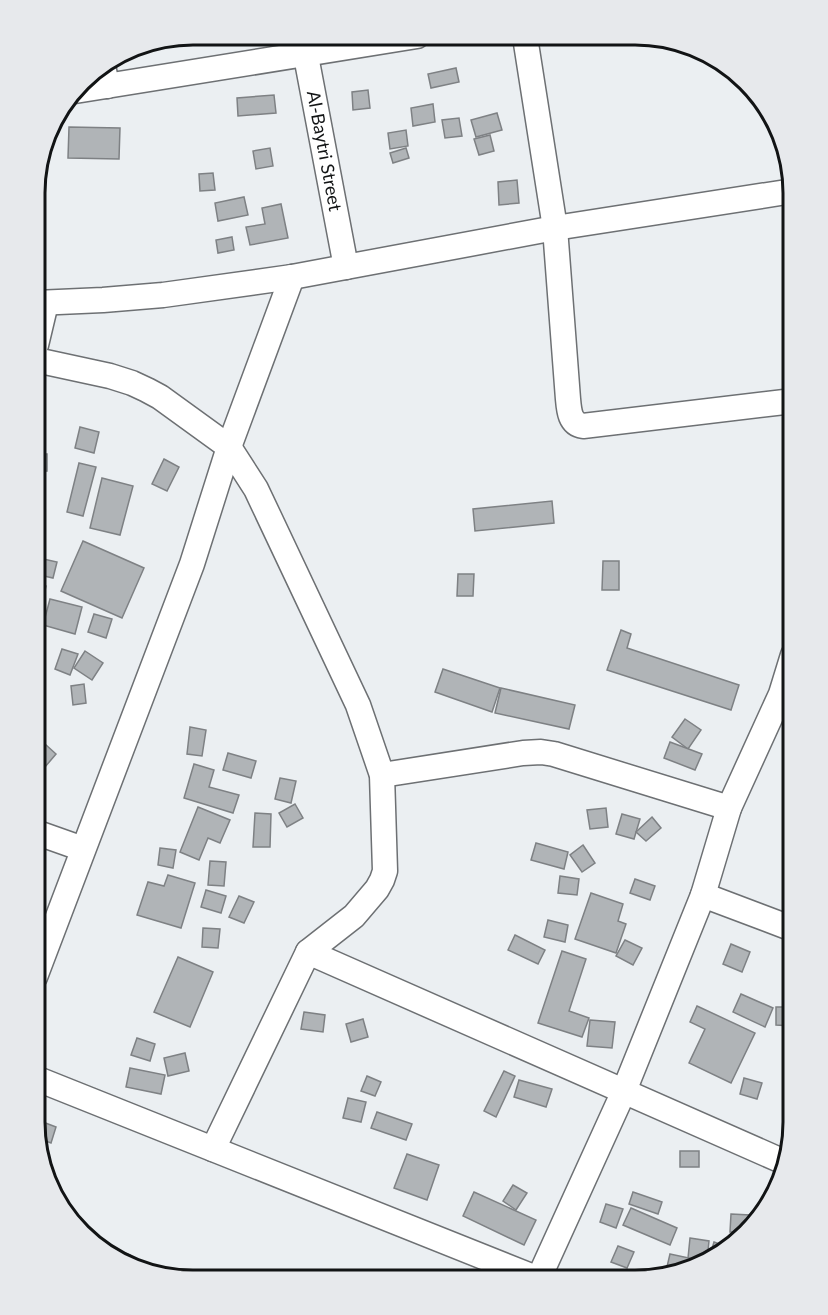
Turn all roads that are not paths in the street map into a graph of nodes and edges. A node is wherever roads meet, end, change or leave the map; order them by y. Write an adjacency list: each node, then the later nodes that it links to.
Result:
1 (304, 45): 3 (street); 6 (street, Al-Baytri Street)
2 (526, 45): 5 (street)
3 (105, 75)
4 (783, 193): 5 (street)
5 (555, 228): 6 (street); 10 (street)
6 (346, 267): 7 (street)
7 (292, 277): 8 (street); 11 (street)
8 (45, 303)
9 (45, 362): 11 (street)
10 (783, 402)
11 (229, 447): 13 (street); 16 (street)
12 (783, 704): 14 (street)
13 (382, 775): 14 (street); 20 (street)
14 (729, 808): 17 (street)
15 (45, 836): 16 (street)
16 (83, 849): 19 (street)
17 (703, 895): 18 (street); 22 (street)
18 (783, 924)
19 (45, 950)
20 (308, 952): 22 (street); 23 (street)
21 (45, 1082): 23 (street)
22 (624, 1091): 24 (street); 26 (street)
23 (213, 1149): 25 (street)
24 (778, 1159)
25 (514, 1270)
26 (543, 1270)

